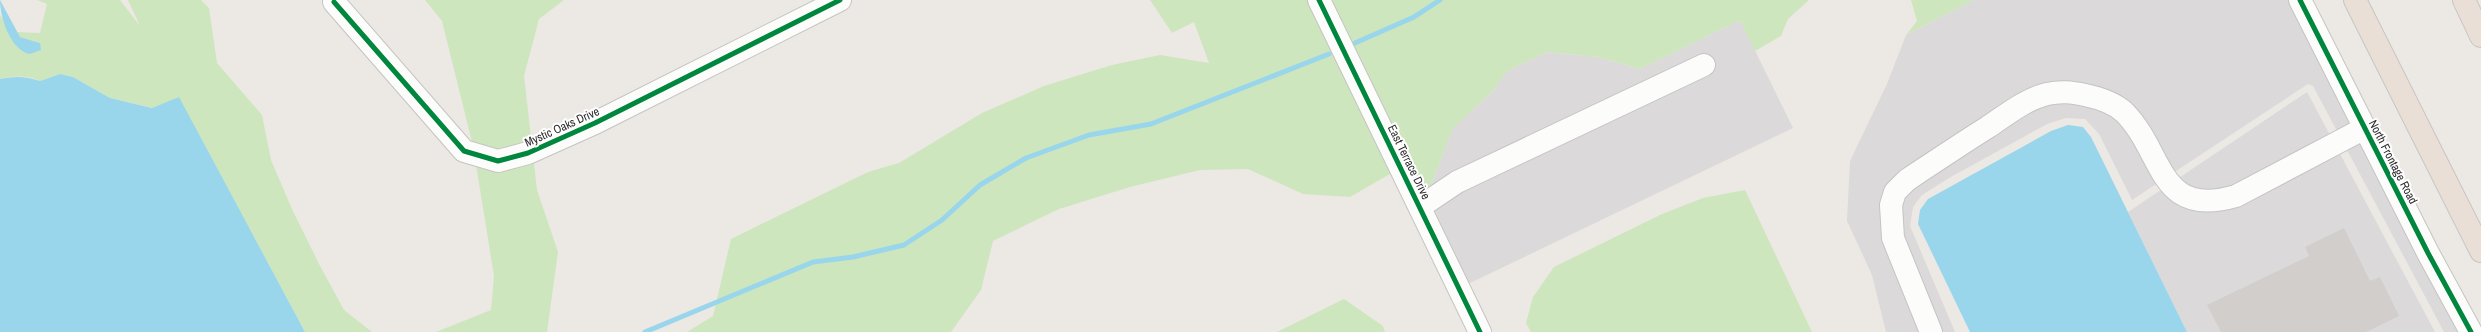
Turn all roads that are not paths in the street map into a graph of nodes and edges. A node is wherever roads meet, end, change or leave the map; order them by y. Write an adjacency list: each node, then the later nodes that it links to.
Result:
1 (840, 0): 6 (street, Mystic Oaks Drive)
2 (1319, 0): 10 (street, East Terrace Drive)
3 (2300, 0): 9 (street, North Frontage Road)
4 (2355, 0): 11 (highway)
5 (2464, 0): 7 (highway)
6 (334, 2)
7 (2481, 36)
8 (1704, 65): 10 (street)
9 (2365, 128): 13 (street); 14 (street, North Frontage Road)
10 (1420, 207): 12 (street, East Terrace Drive)
11 (2481, 252)
12 (1480, 332)
13 (1931, 332)
14 (2471, 332)

